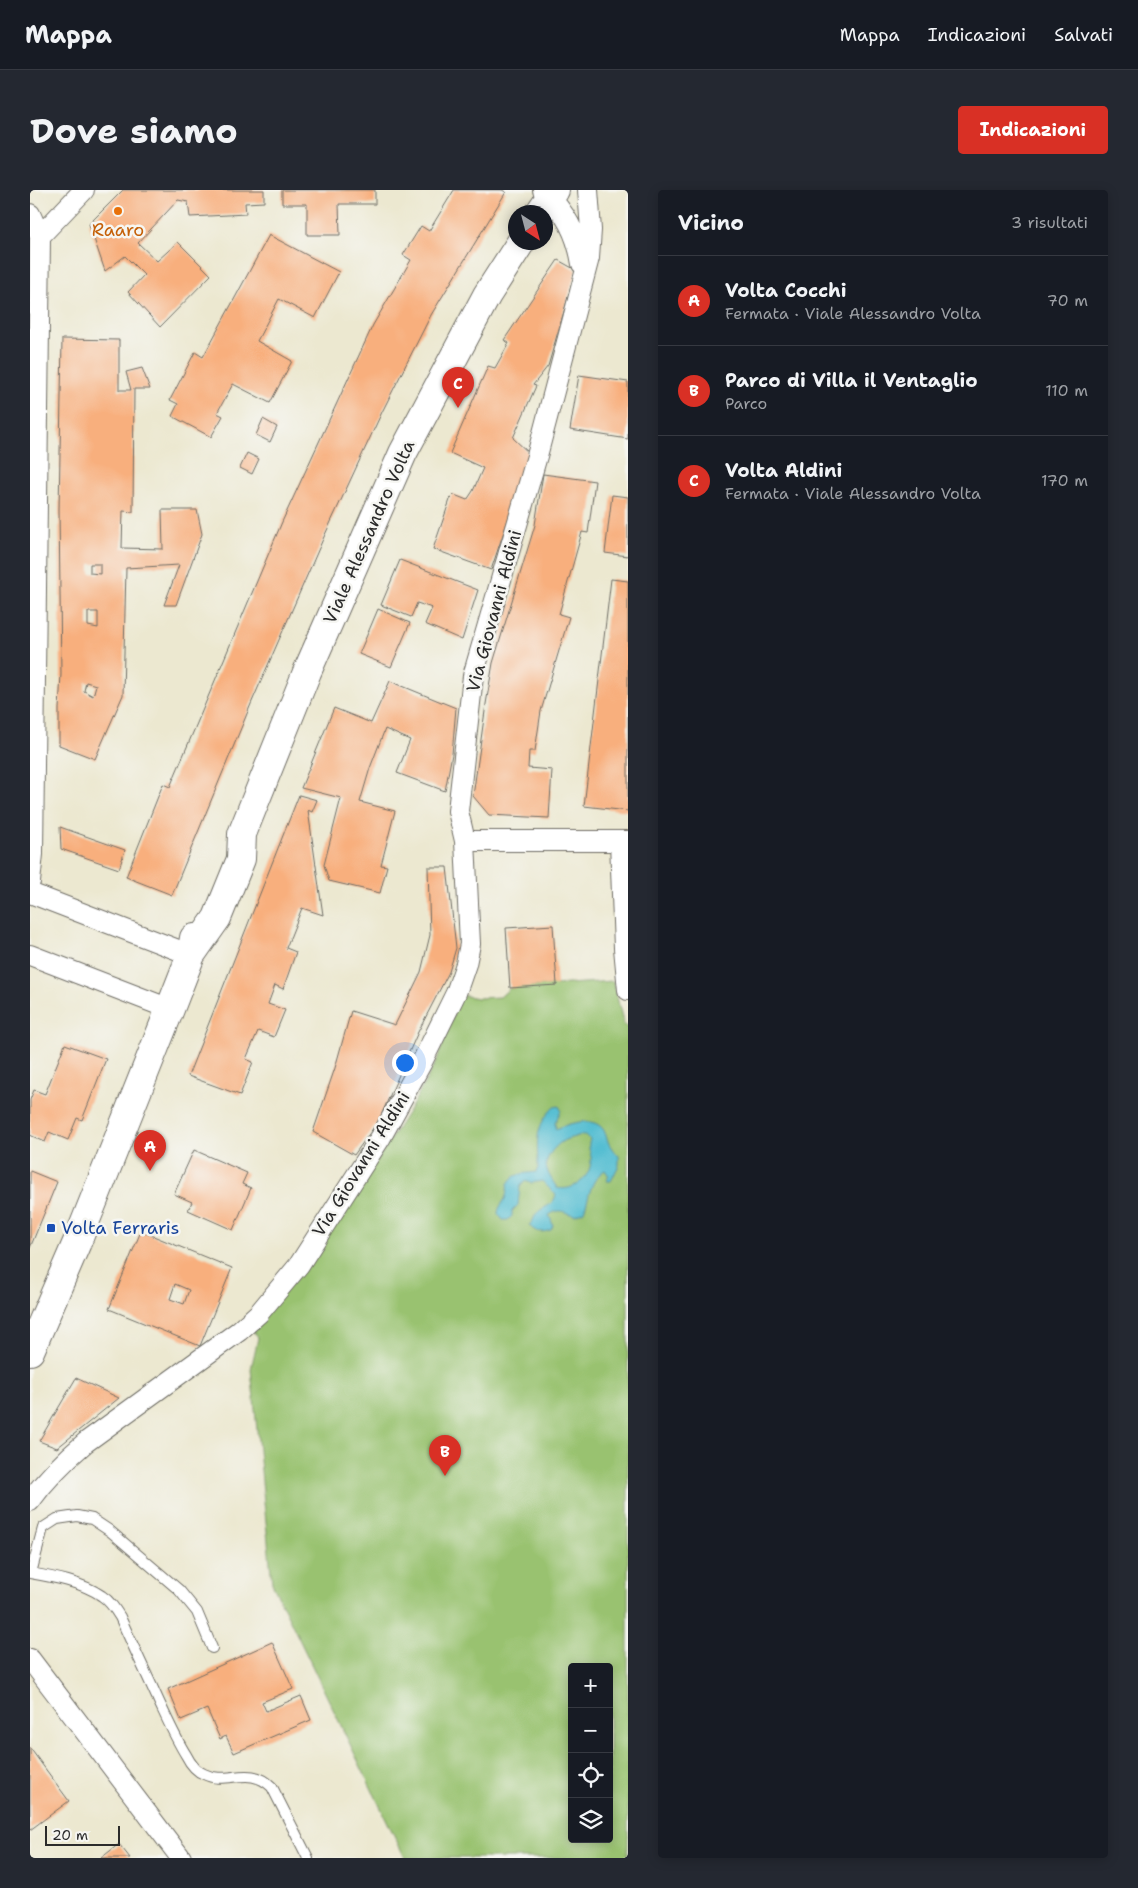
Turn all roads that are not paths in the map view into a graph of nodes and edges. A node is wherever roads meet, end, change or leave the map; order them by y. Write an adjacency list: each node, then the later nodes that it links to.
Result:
1 (84, 190): 5 (street)
2 (588, 190): 7 (street, Via Giovanni Aldini)
3 (547, 197): 7 (street, Via Giovanni Aldini)
4 (30, 214): 5 (street)
5 (40, 236): 10 (street)
6 (516, 250): 13 (main road, Viale Alessandro Volta)
7 (584, 278): 8 (street, Via Giovanni Aldini)
8 (465, 841): 9 (street); 17 (street, Via Giovanni Aldini)
9 (624, 841): 14 (street)
10 (30, 882)
11 (30, 893): 13 (street)
12 (30, 955): 15 (street)
13 (191, 955): 15 (main road, Viale Alessandro Volta)
14 (628, 990)
15 (170, 1009): 16 (main road, Viale Alessandro Volta)
16 (30, 1351)
17 (30, 1501)
18 (30, 1573): 19 (lane); 22 (lane)
19 (212, 1648)
20 (30, 1659): 21 (street)
21 (181, 1858)
22 (308, 1858)

